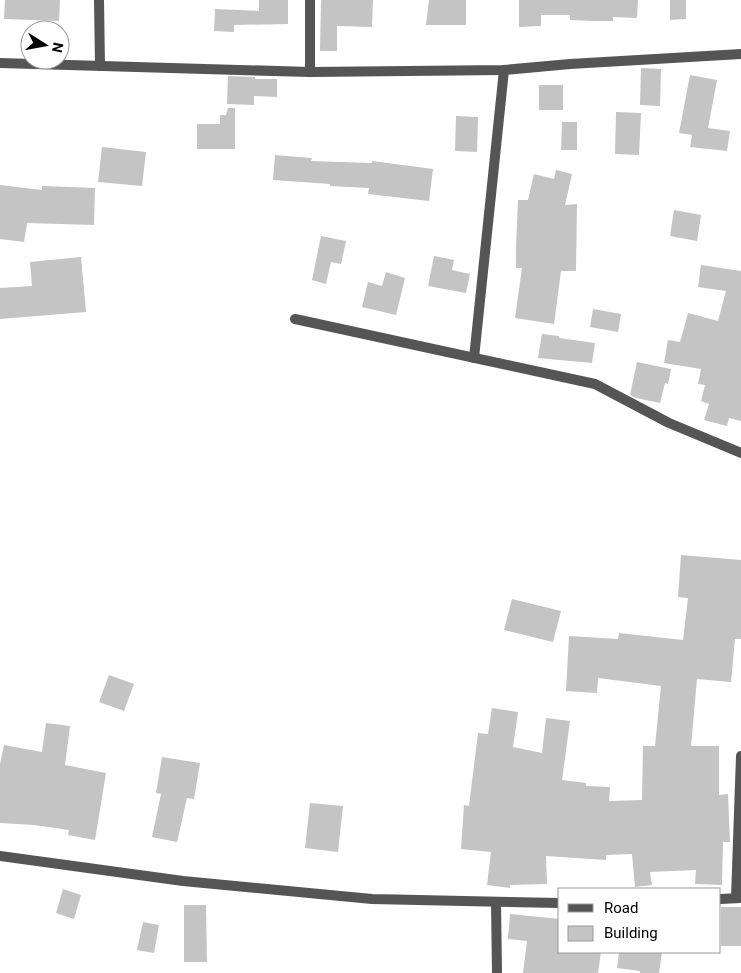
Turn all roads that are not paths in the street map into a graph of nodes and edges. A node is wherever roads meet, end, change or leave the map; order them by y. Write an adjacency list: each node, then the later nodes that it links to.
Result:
1 (99, 0): 5 (street)
2 (310, 0): 7 (street)
3 (741, 54): 6 (street)
4 (0, 63): 5 (street)
5 (100, 66): 7 (street)
6 (504, 70): 7 (street); 9 (street)
7 (310, 72)
8 (296, 319): 9 (street)
9 (474, 358): 10 (street)
10 (741, 453)
11 (741, 756): 13 (street)
12 (0, 856): 15 (street)
13 (738, 898): 14 (street)
14 (721, 899)
15 (496, 902): 16 (street); 17 (street)
16 (558, 903)
17 (497, 973)

